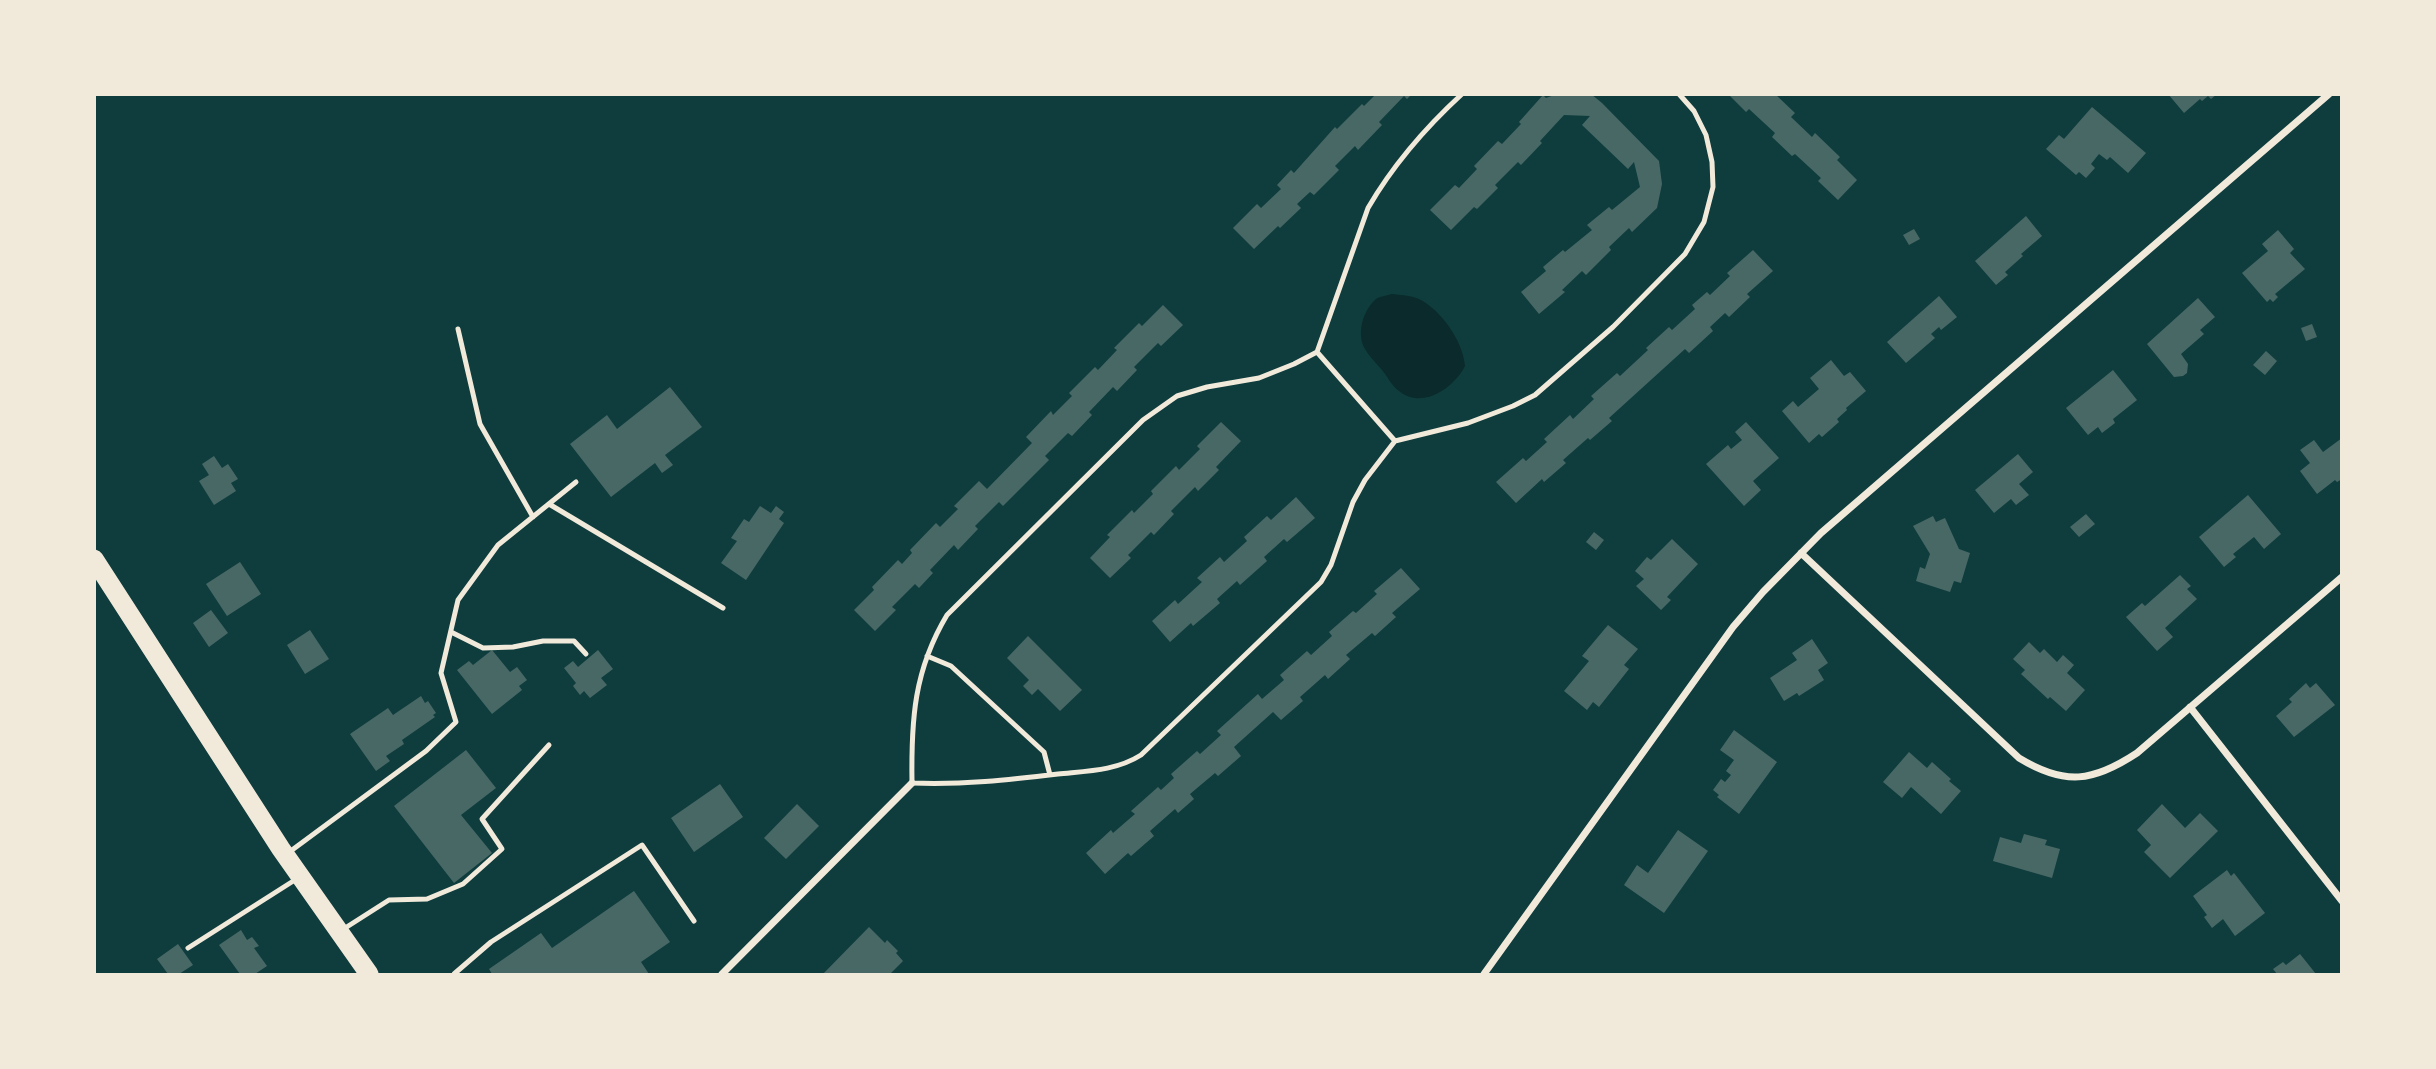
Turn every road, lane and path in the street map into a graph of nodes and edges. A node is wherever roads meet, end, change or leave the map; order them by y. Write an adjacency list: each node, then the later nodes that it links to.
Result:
1 (1462, 94): 5 (lane)
2 (1679, 94): 6 (lane)
3 (2329, 94): 10 (street)
4 (457, 329): 9 (lane)
5 (1317, 352): 6 (lane); 16 (lane)
6 (1395, 441): 19 (lane)
7 (576, 482): 8 (lane)
8 (549, 504): 9 (lane); 13 (lane)
9 (533, 517): 14 (lane)
10 (1801, 553): 17 (street); 30 (street)
11 (94, 559): 21 (highway)
12 (2342, 577): 17 (street)
13 (723, 608)
14 (451, 632): 15 (lane); 21 (lane)
15 (586, 654)
16 (928, 656): 19 (lane); 20 (lane)
17 (2190, 707): 23 (street)
18 (549, 745): 25 (lane)
19 (1050, 775): 20 (lane)
20 (912, 783): 29 (street)
21 (285, 855): 22 (highway)
22 (300, 876): 25 (highway); 26 (lane)
23 (2342, 901)
24 (694, 921): 28 (lane)
25 (339, 931): 27 (highway)
26 (188, 948)
27 (369, 975)
28 (454, 975)
29 (722, 975)
30 (1484, 975)

